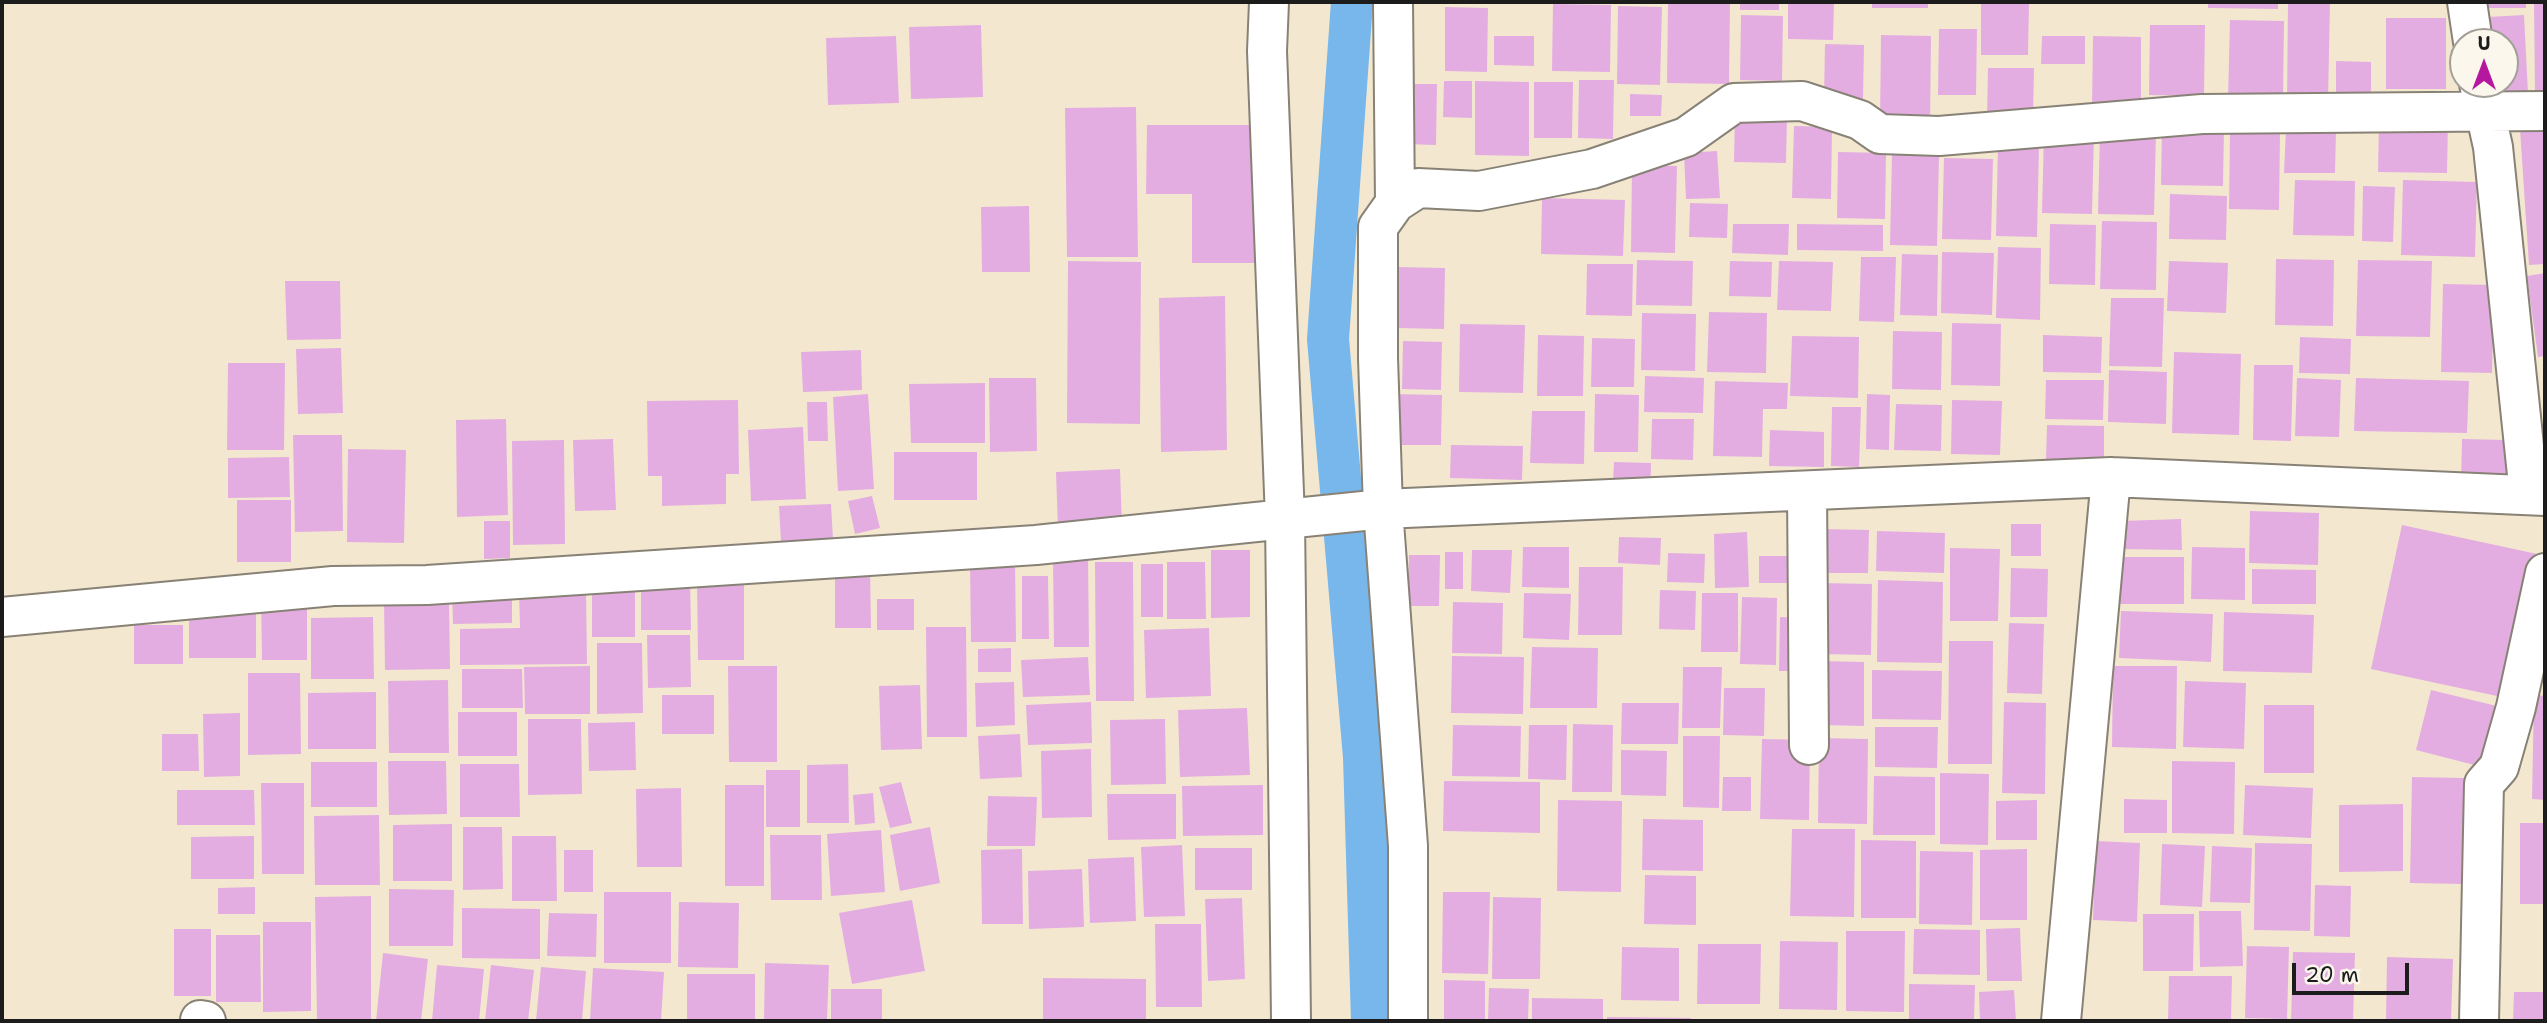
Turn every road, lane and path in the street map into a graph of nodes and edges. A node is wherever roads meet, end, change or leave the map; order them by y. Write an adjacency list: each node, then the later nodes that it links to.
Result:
1 (1269, 2): 12 (street)
2 (1392, 2): 7 (street)
3 (2468, 2): 4 (street)
4 (2471, 28)
5 (2481, 98): 6 (street); 7 (street); 10 (street)
6 (2545, 111)
7 (1395, 203): 11 (street)
8 (2111, 477): 9 (street); 10 (street); 20 (street)
9 (1807, 491): 11 (street); 15 (street)
10 (2537, 495)
11 (1374, 510): 12 (street); 19 (street)
12 (1295, 519): 14 (street); 18 (street)
13 (2545, 573): 21 (street)
14 (5, 616)
15 (1809, 745)
16 (200, 1020): 17 (street)
17 (206, 1021)
18 (1291, 1021)
19 (1408, 1021)
20 (2061, 1021)
21 (2479, 1021)

